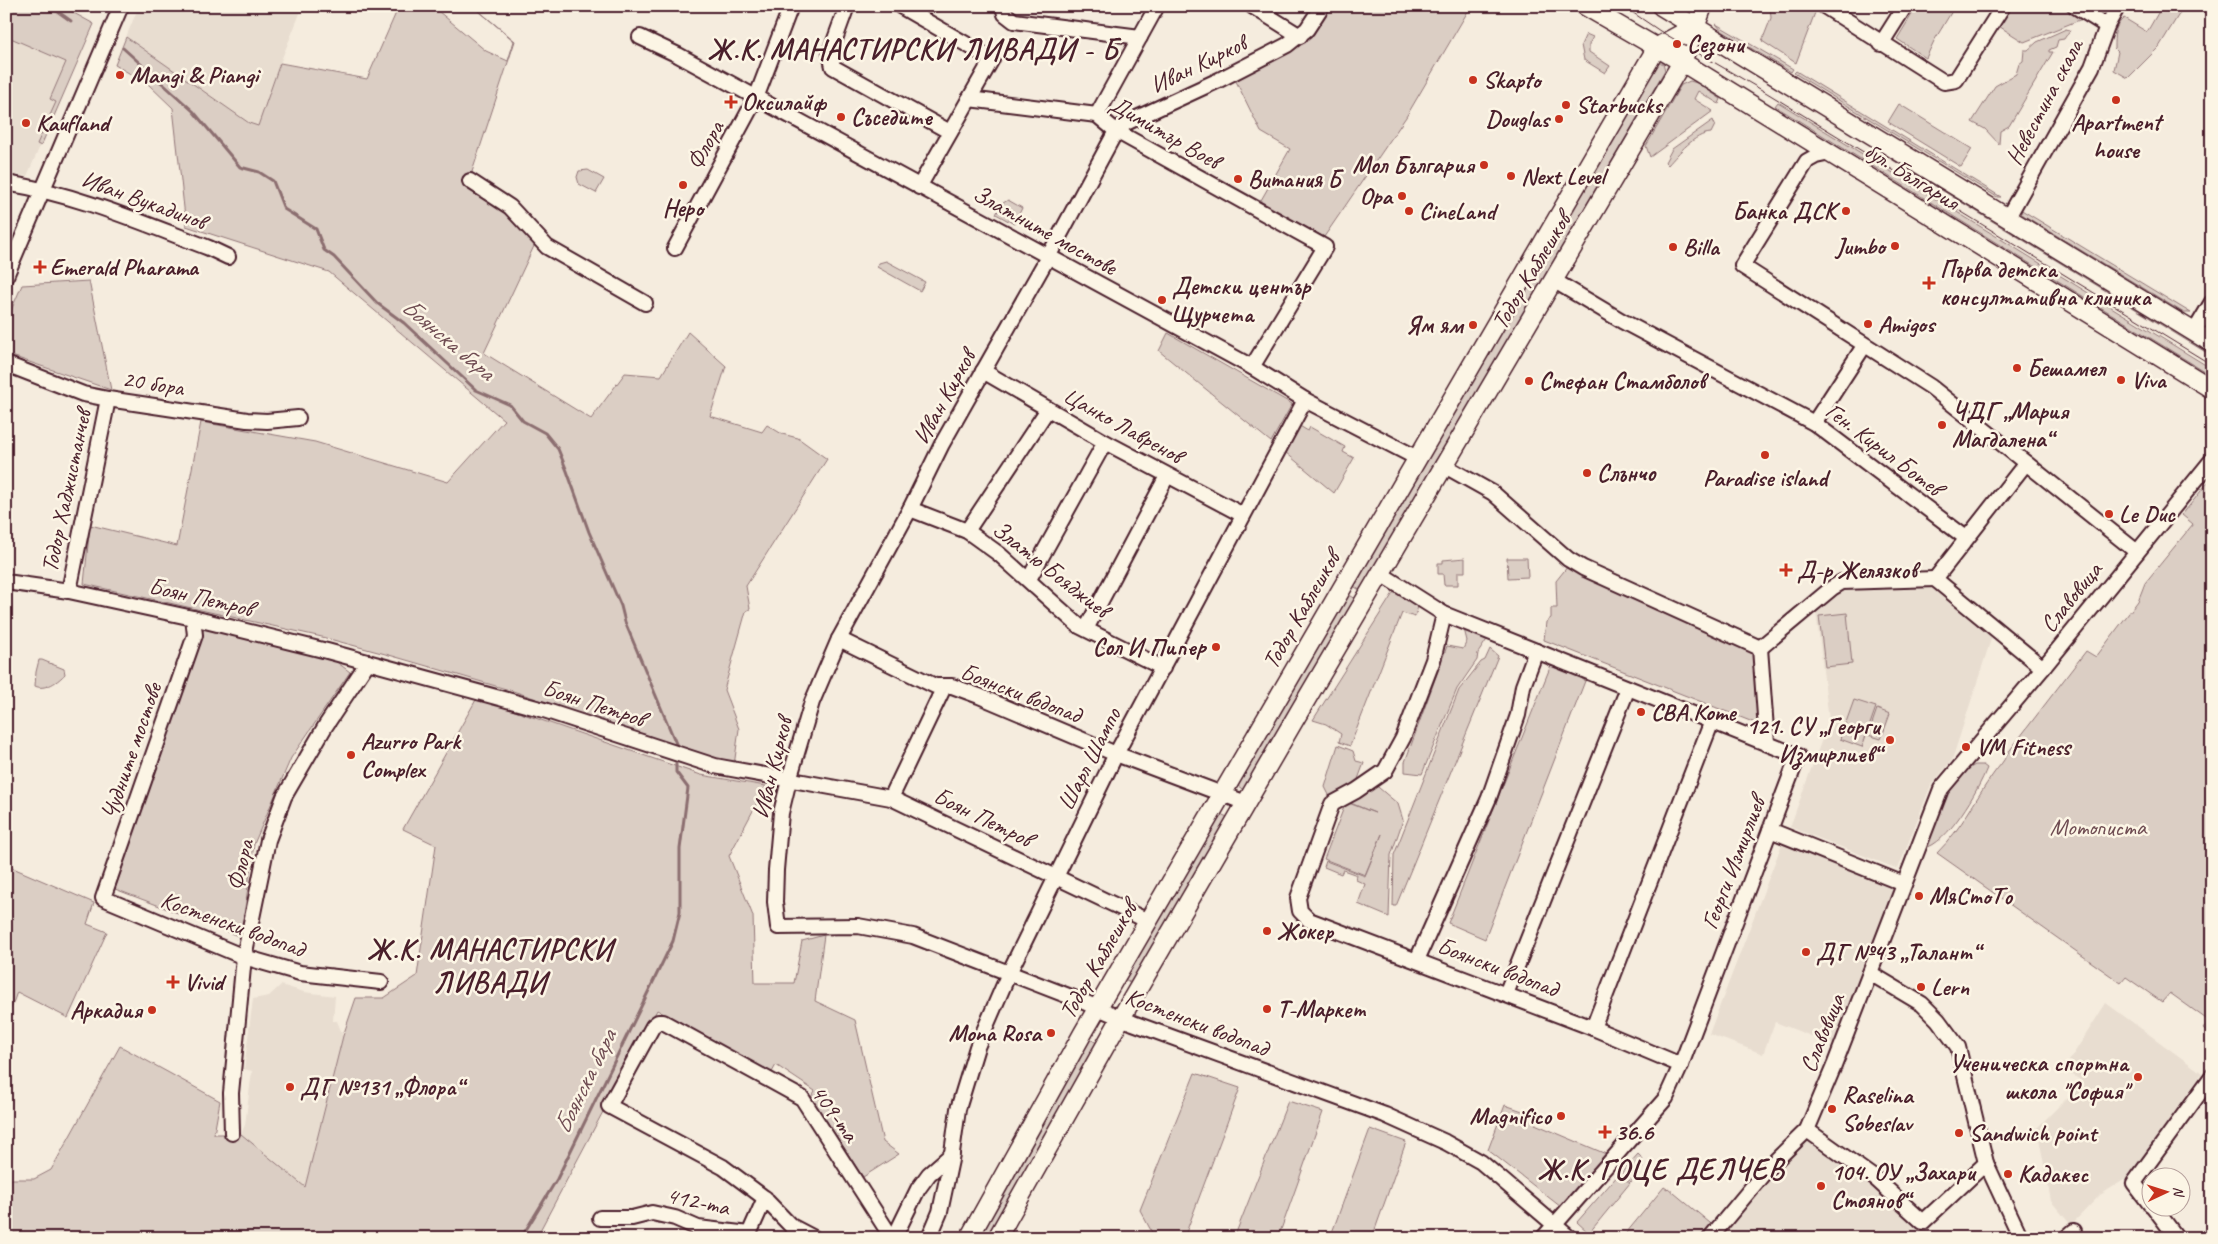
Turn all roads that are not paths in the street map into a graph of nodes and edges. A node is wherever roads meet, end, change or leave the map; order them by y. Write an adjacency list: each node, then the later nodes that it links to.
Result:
1 (121, 6): 36 (street)
2 (792, 6): 25 (street, Флора)
3 (846, 6): 29 (street)
4 (900, 6): 26 (street)
5 (1003, 6): 20 (street)
6 (1156, 6): 20 (street)
7 (1252, 6): 19 (street)
8 (1322, 6): 19 (street, Иван Кирков)
9 (1585, 6): 23 (main road, бул. България)
10 (1661, 6): 17 (main road, бул. България)
11 (1703, 6): 17 (main road, Тодор Каблешков)
12 (1824, 6): 22 (street)
13 (1905, 6): 22 (street)
14 (2003, 6): 22 (street)
15 (2075, 6): 18 (street)
16 (2118, 6): 18 (street, Невестина скала)
17 (1696, 26): 23 (main road); 24 (main road, Тодор Каблешков); 37 (main road, бул. България)
18 (2107, 26): 37 (street, Невестина скала)
19 (1300, 36): 28 (street, Иван Кирков)
20 (1140, 37): 27 (street)
21 (645, 40): 25 (street, Златните мостове)
22 (1882, 44)
23 (1657, 48): 24 (main road, бул. България); 58 (main road, Тодор Каблешков)
24 (1682, 62): 30 (main road, бул. България); 42 (main road, Тодор Каблешков)
25 (756, 98): 35 (street, Златните мостове); 38 (street, Флора)
26 (969, 99): 27 (street, Димитър Воев); 29 (street)
27 (1097, 116): 28 (street, Димитър Воев)
28 (1116, 130): 40 (street, Иван Кирков); 49 (street, Димитър Воев)
29 (950, 132): 35 (street)
30 (1796, 132): 31 (main road, бул. България); 32 (street)
31 (1830, 153): 32 (street); 51 (main road, бул. България)
32 (1807, 161): 47 (street)
33 (470, 180): 44 (street)
34 (6, 183): 36 (street, Иван Вукадинов)
35 (919, 187): 40 (street, Златните мостове)
36 (44, 190): 39 (street, Иван Вукадинов); 41 (street)
37 (2008, 217): 45 (main road, бул. България)
38 (675, 248)
39 (228, 257)
40 (1048, 257): 49 (street, Златните мостове); 50 (street, Иван Кирков)
41 (6, 276)
42 (1553, 280): 56 (street, Ген. Кирил Ботев); 61 (main road, Тодор Каблешков)
43 (2212, 302): 45 (street)
44 (645, 303)
45 (2194, 332): 46 (main road, бул. България)
46 (2212, 343)
47 (1864, 346): 56 (street); 60 (street)
48 (6, 364): 52 (street, 20 бора)
49 (1252, 367): 53 (street, Златните мостове)
50 (983, 371): 54 (street, Цанко Лавренов); 63 (street, Иван Кирков)
51 (2212, 389)
52 (108, 400): 55 (street, 20 бора); 72 (street, Тодор Хаджистанчев)
53 (1306, 400): 58 (street, Златните мостове); 64 (street, Шарл Шампо)
54 (1048, 409): 57 (street, Цанко Лавренов); 65 (street)
55 (298, 418)
56 (1814, 423): 66 (street, Ген. Кирил Ботев)
57 (1105, 442): 62 (street, Цанко Лавренов); 69 (street)
58 (1417, 458): 88 (main road, Тодор Каблешков)
59 (2212, 460): 67 (street, Славовица)
60 (2026, 463): 66 (street); 67 (street)
61 (1444, 465): 68 (main road, Тодор Каблешков); 77 (street)
62 (1166, 476): 64 (street, Цанко Лавренов); 75 (street)
63 (910, 509): 65 (street, Златю Бояджиев); 76 (street, Иван Кирков)
64 (1243, 514): 80 (street, Шарл Шампо)
65 (967, 531): 69 (street, Златю Бояджиев)
66 (1966, 538): 70 (street)
67 (2137, 552): 81 (street, Славовица)
68 (1382, 574): 73 (street, Георги Измирлиев); 90 (main road, Тодор Каблешков)
69 (1029, 579): 75 (street, Златю Бояджиев)
70 (1935, 579): 77 (street); 81 (street)
71 (6, 582): 72 (street, Боян Петров)
72 (69, 591): 74 (street, Боян Петров)
73 (1444, 614): 78 (street, Георги Измирлиев); 98 (street, Боянски водопад)
74 (193, 618): 79 (street, Боян Петров); 94 (street, Чудните мостове)
75 (1086, 629): 80 (street, Златю Бояджиев)
76 (839, 639): 82 (street, Боянски водопад); 87 (street, Иван Кирков)
77 (1760, 648): 85 (street)
78 (1536, 651): 83 (street, Георги Измирлиев); 98 (street)
79 (368, 662): 87 (street, Боян Петров); 97 (street, Флора)
80 (1163, 668): 86 (street, Шарл Шампо)
81 (2043, 668): 93 (street, Славовица)
82 (944, 687): 86 (street, Боянски водопад); 89 (street)
83 (1628, 688): 84 (street, Георги Измирлиев); 102 (street)
84 (1712, 721): 85 (street, Георги Измирлиев); 105 (street)
85 (1767, 743): 91 (street, Георги Измирлиев)
86 (1116, 754): 88 (street, Боянски водопад); 92 (street, Шарл Шампо)
87 (789, 780): 89 (street, Боян Петров); 96 (street, Иван Кирков)
88 (1222, 794): 90 (street, Боянски водопад); 95 (main road, Тодор Каблешков)
89 (891, 798): 92 (street, Боян Петров)
90 (1246, 803): 104 (main road, Тодор Каблешков)
91 (1770, 830): 93 (street); 106 (street, Георги Измирлиев)
92 (1055, 876): 95 (street, Боян Петров); 99 (street, Шарл Шампо)
93 (1904, 884): 100 (street, Славовица)
94 (103, 898): 97 (street, Костенски водопад)
95 (1148, 921): 103 (main road, Тодор Каблешков)
96 (778, 927): 99 (street, Костенски водопад)
97 (244, 956): 101 (street, Костенски водопад); 109 (street, Флора)
98 (1417, 960): 102 (street, Боянски водопад)
99 (1009, 973): 103 (street, Костенски водопад); 110 (street, Шарл Шампо)
100 (1870, 974): 108 (street, Славовица); 111 (street)
101 (381, 982)
102 (1506, 994): 105 (street, Боянски водопад)
103 (1098, 1008): 104 (street, Костенски водопад); 122 (main road, Тодор Каблешков)
104 (1121, 1018): 118 (street, Костенски водопад); 123 (main road, Тодор Каблешков)
105 (1593, 1028): 106 (street, Боянски водопад)
106 (1681, 1065): 118 (street, Георги Измирлиев)
107 (2212, 1076): 112 (street)
108 (1807, 1130): 111 (street); 126 (street, Славовица)
109 (232, 1133)
110 (952, 1154): 120 (street); 121 (street, Шарл Шампо)
111 (1986, 1163): 127 (street)
112 (2146, 1166)
113 (2140, 1175): 114 (street)
114 (2140, 1190)
115 (765, 1198): 117 (street, 412-та); 119 (street); 120 (street, 409-та)
116 (2160, 1216): 128 (street)
117 (600, 1218)
118 (1555, 1225): 124 (street, Георги Измирлиев); 125 (street, Костенски водопад)
119 (814, 1238)
120 (893, 1238)
121 (929, 1238)
122 (969, 1238)
123 (997, 1238)
124 (1543, 1238)
125 (1570, 1238)
126 (1710, 1238)
127 (2022, 1238)
128 (2177, 1238)

